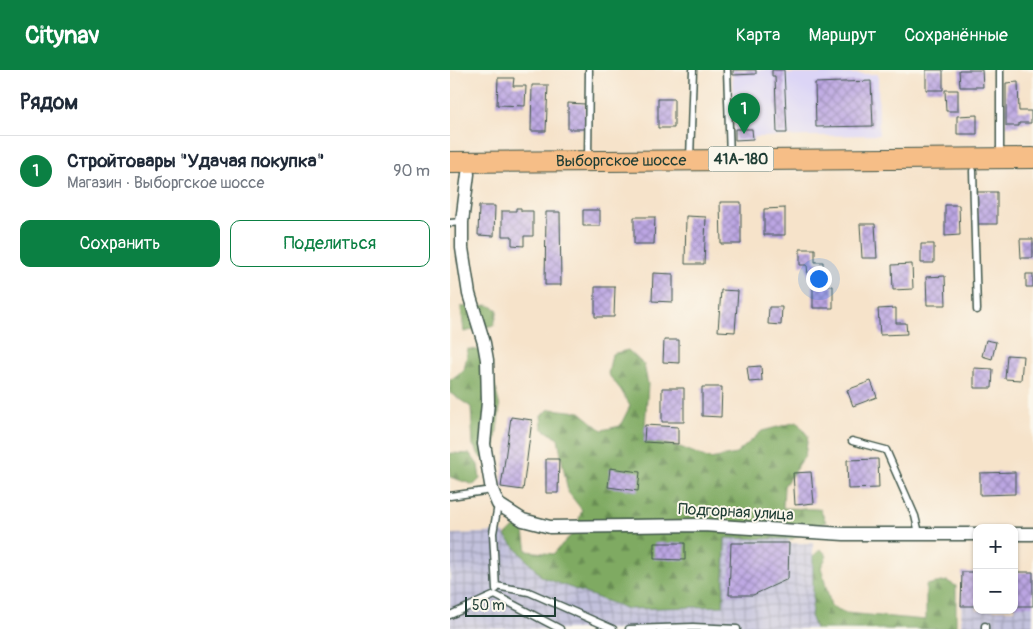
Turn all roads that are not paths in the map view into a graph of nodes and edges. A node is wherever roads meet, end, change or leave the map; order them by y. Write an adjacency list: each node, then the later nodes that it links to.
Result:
1 (588, 70): 8 (lane)
2 (693, 70): 9 (lane)
3 (727, 70): 7 (lane)
4 (1000, 70): 5 (lane)
5 (1000, 158): 6 (main road, Выборгское шоссе / 41А-180); 7 (main road, Выборгское шоссе / 41А-180)
6 (1033, 158)
7 (730, 159): 9 (main road, Выборгское шоссе / 41А-180)
8 (588, 160): 9 (main road, Выборгское шоссе / 41А-180); 10 (main road, Выборгское шоссе / 41А-180)
9 (690, 160)
10 (450, 162)
11 (973, 171): 12 (main road, Выборгское шоссе / 41А-180); 13 (main road, Выборгское шоссе / 41А-180); 15 (lane)
12 (1033, 171)
13 (459, 175): 14 (street)
14 (456, 223): 17 (street)
15 (978, 310)
16 (852, 441): 20 (lane)
17 (492, 490): 18 (lane); 19 (street)
18 (450, 496)
19 (498, 504): 20 (street, Подгорная улица); 24 (lane)
20 (919, 533): 21 (street, Подгорная улица)
21 (973, 534)
22 (1018, 534): 23 (street)
23 (1033, 534)
24 (496, 586): 25 (lane); 28 (lane)
25 (495, 595): 26 (lane); 27 (lane)
26 (450, 616)
27 (560, 629)
28 (613, 629)
29 (629, 629): 30 (lane)
30 (737, 629)

